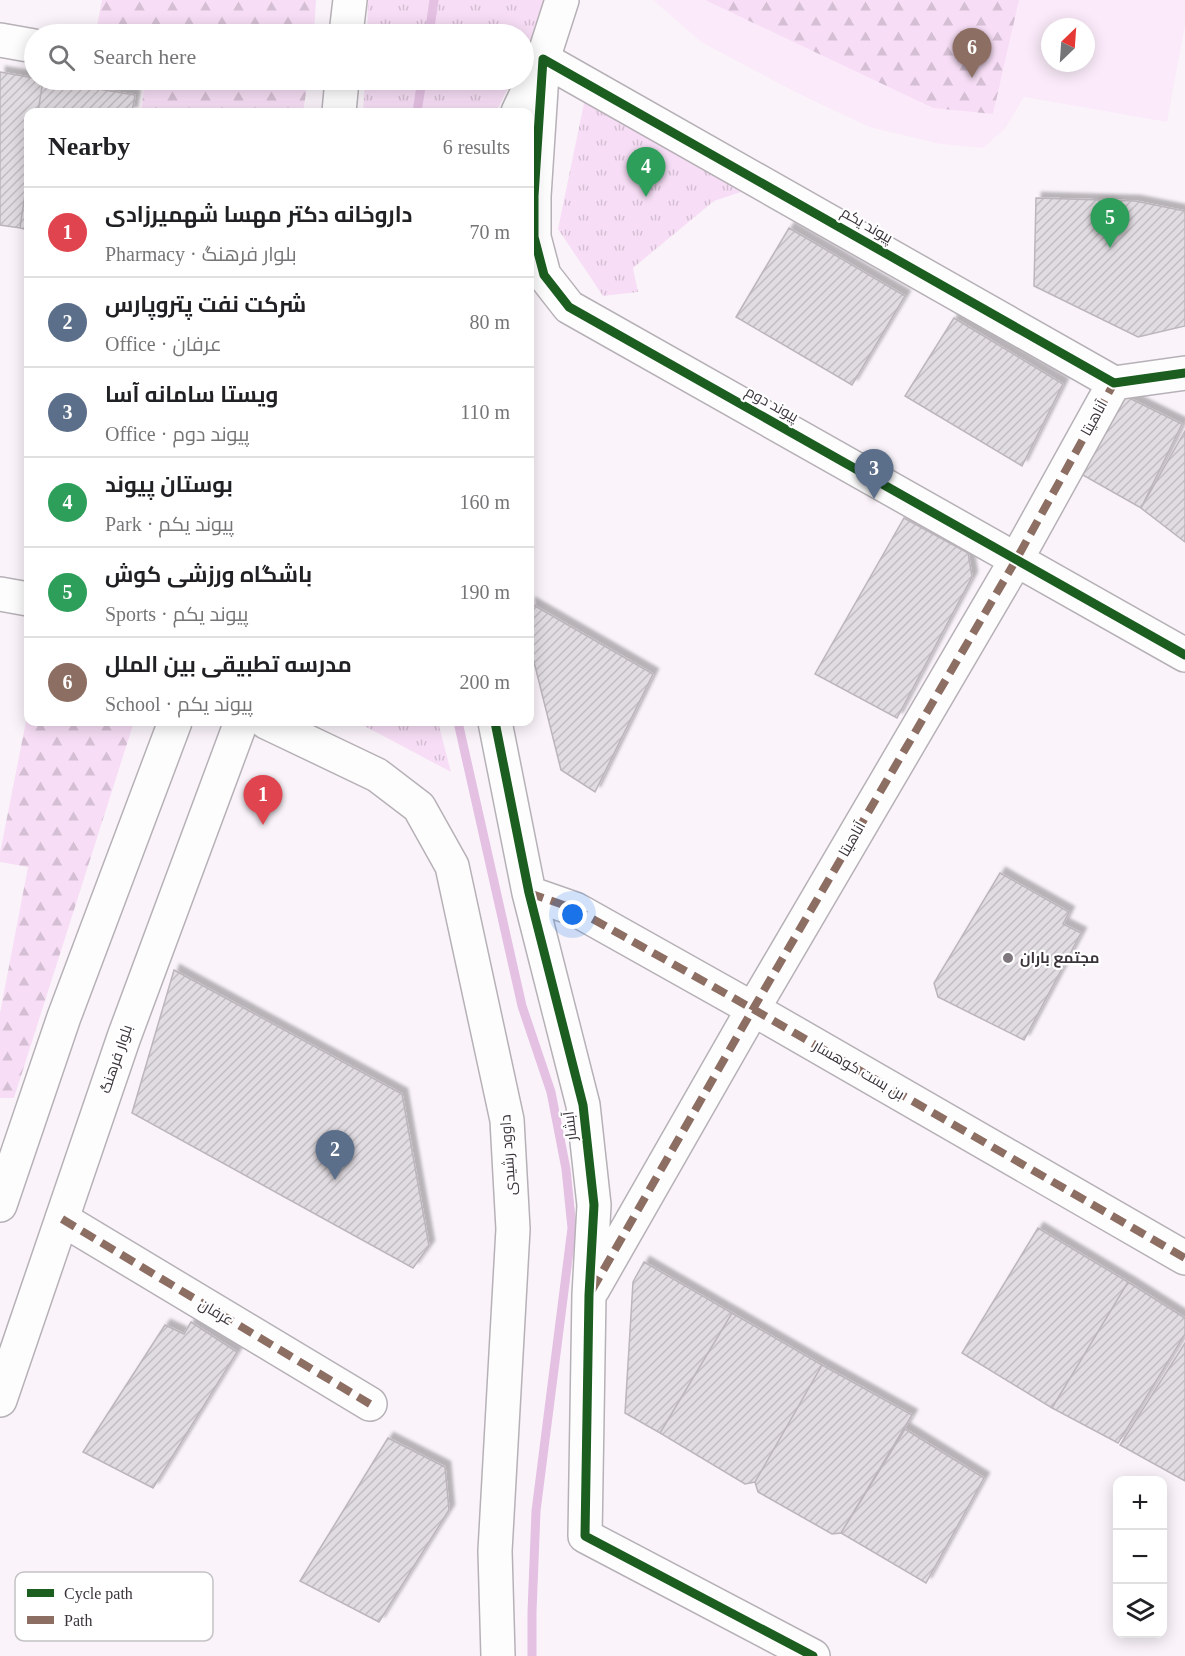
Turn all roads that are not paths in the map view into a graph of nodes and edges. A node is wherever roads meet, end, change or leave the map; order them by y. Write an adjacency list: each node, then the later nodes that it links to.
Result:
1 (350, 0): 3 (street)
2 (562, 0): 6 (street)
3 (347, 24)
4 (0, 40): 5 (street)
5 (24, 44)
6 (543, 58): 7 (street); 13 (street, پیوند یکم); 14 (street, پیوند دوم)
7 (534, 77)
8 (341, 90): 10 (street)
9 (528, 90): 11 (street)
10 (339, 108)
11 (520, 108)
12 (1185, 373): 13 (street)
13 (1114, 383): 14 (street, آناهیتا)
14 (1016, 560): 17 (street, پیوند دوم); 23 (street, آناهیتا)
15 (0, 594): 16 (street)
16 (24, 598)
17 (1185, 655)
18 (174, 726): 24 (street)
19 (240, 726): 25 (street, بلوار فرهنگ)
20 (274, 726): 30 (street, داوود رشیدی)
21 (496, 726): 22 (street, آبشار)
22 (529, 893): 23 (street, بن بست کوهسار); 27 (street, آبشار)
23 (753, 1009): 26 (street, بن بست کوهسار); 27 (street, آناهیتا)
24 (0, 1205)
25 (62, 1219): 28 (street, بلوار فرهنگ); 29 (street, عرفان)
26 (1185, 1258)
27 (589, 1295): 31 (street, آبشار)
28 (0, 1400)
29 (370, 1404)
30 (498, 1656)
31 (813, 1656)

